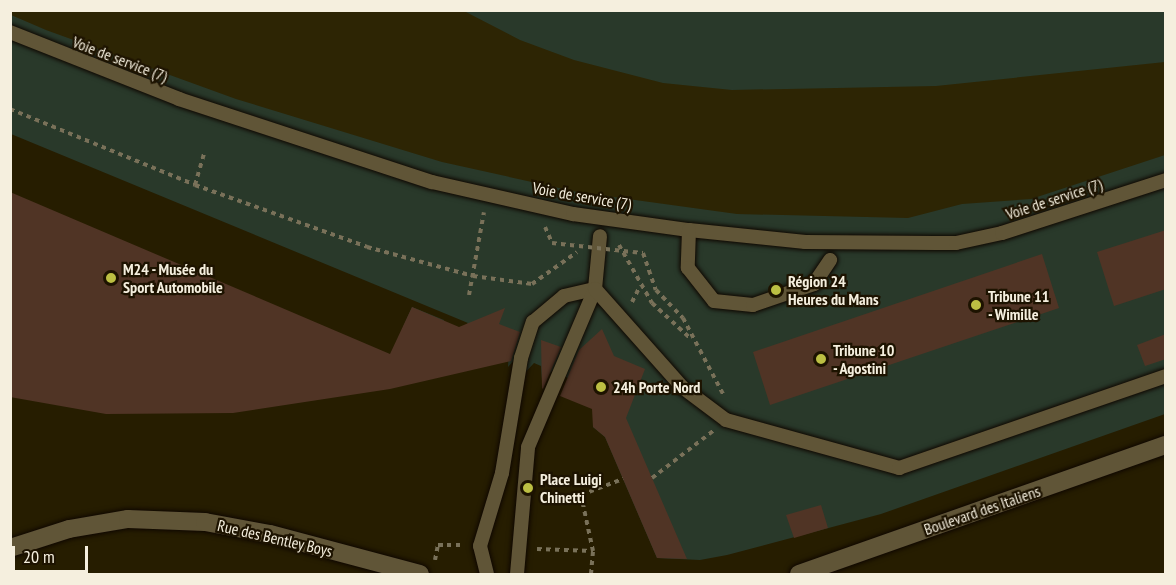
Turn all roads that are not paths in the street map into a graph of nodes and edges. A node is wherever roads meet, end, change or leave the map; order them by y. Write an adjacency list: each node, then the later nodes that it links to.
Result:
1 (10, 32): 3 (lane, Voie de service (7))
2 (1166, 180): 3 (lane, Voie de service (7))
3 (689, 230): 5 (lane)
4 (600, 236): 6 (lane)
5 (830, 260)
6 (595, 289): 7 (lane); 11 (lane); 12 (lane)
7 (1166, 376)
8 (1166, 445): 13 (street, Boulevard des Italiens)
9 (10, 548): 10 (street, Rue des Bentley Boys)
10 (420, 574)
11 (487, 574)
12 (517, 574)
13 (799, 574)

